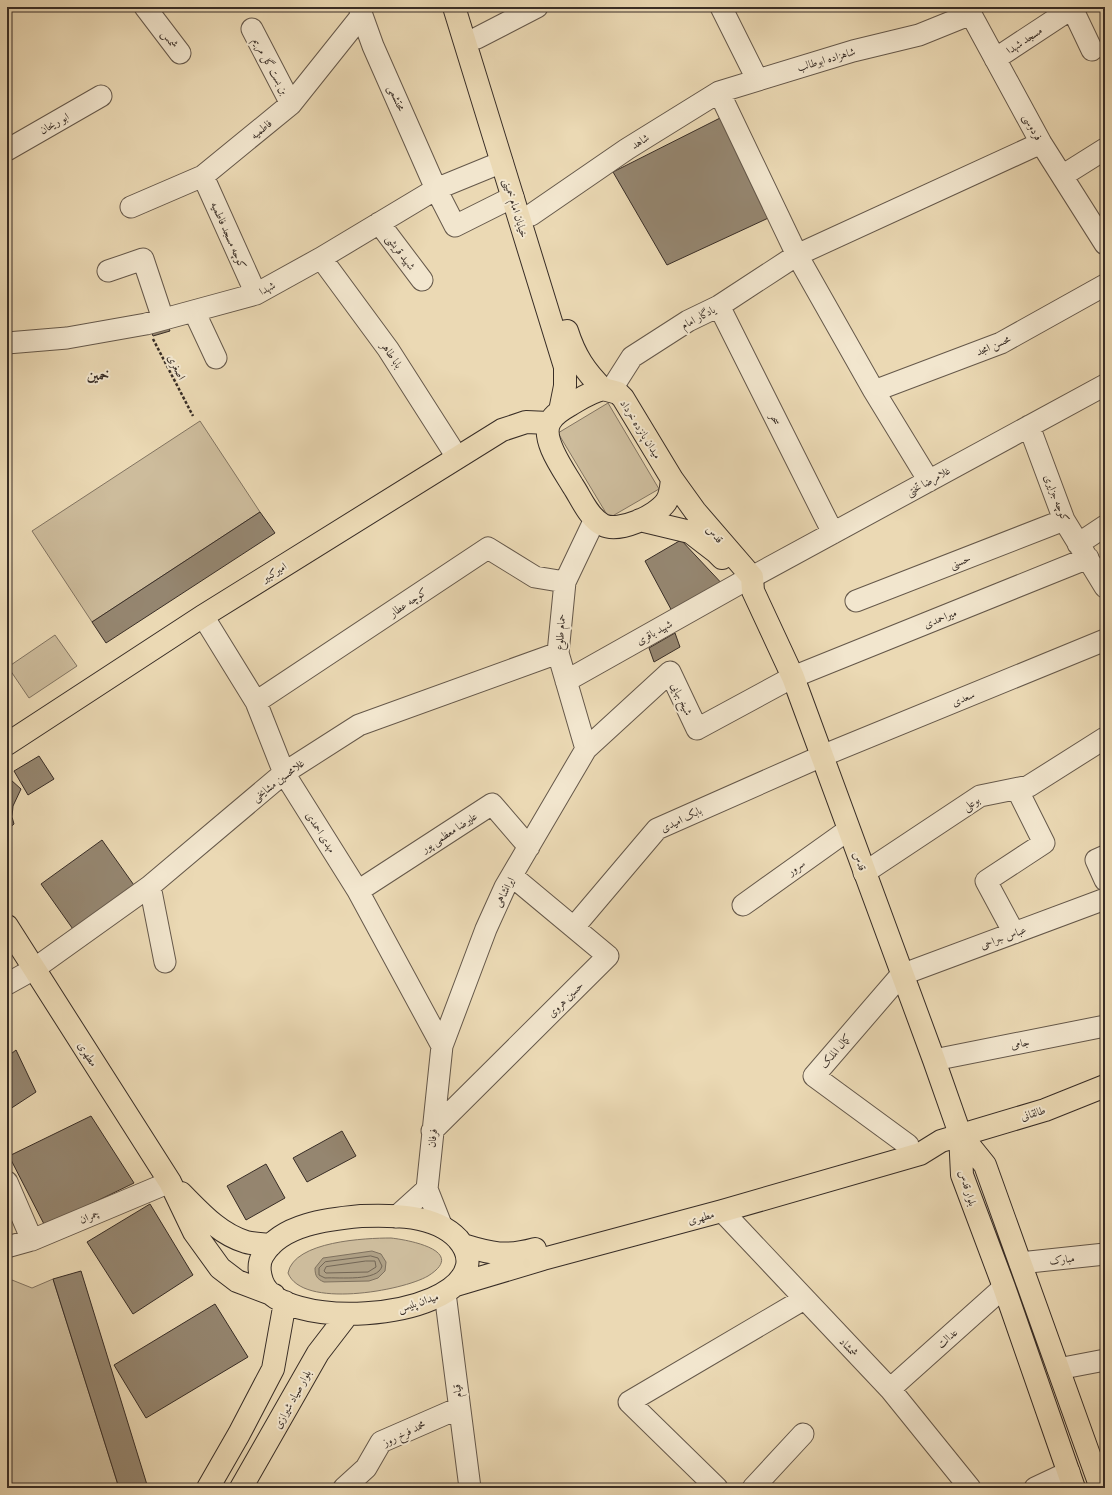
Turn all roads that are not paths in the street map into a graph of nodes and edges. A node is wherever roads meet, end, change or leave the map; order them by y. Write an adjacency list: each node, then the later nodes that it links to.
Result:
1 (145, 7): 12 (street, شمس)
2 (454, 7): 21 (main road, خیابان امام خمینی)
3 (467, 7): 10 (main road, خیابان امام خمینی)
4 (537, 7): 10 (street)
5 (721, 7): 14 (street)
6 (1073, 8): 11 (street); 13 (street, مسجد شهدا)
7 (360, 11): 17 (street, فاطمیه); 24 (street, محتشمی)
8 (969, 11): 13 (street, فردوسی); 14 (street, شاهزاده ابوطالب)
9 (252, 28): 17 (street, بن بست گل مریم)
10 (477, 38): 27 (main road, خیابان امام خمینی)
11 (1092, 50)
12 (180, 53)
13 (995, 59): 18 (street, فردوسی)
14 (756, 79): 15 (street, شاهد)
15 (719, 92): 27 (street, شاهد); 31 (street)
16 (101, 96): 20 (street, ابو ریحان)
17 (291, 104): 22 (street, فاطمیه)
18 (1041, 143): 23 (street, فردوسی); 31 (street, یادگار امام)
19 (1105, 149): 23 (street)
20 (7, 150)
21 (502, 162): 24 (street, شهدا); 25 (main road, خیابان امام خمینی)
22 (203, 176): 26 (street, فاطمیه); 36 (street, کوچه مسجد فاطمیه)
23 (1062, 176): 28 (street, فردوسی)
24 (436, 189): 25 (street, محتشمی); 29 (street, شهدا)
25 (513, 197): 45 (main road, خیابان امام خمینی)
26 (131, 207)
27 (531, 216): 43 (main road, خیابان امام خمینی)
28 (1099, 221): 30 (street, فردوسی)
29 (379, 223): 32 (street, شهدا); 34 (street, شهید قریشی)
30 (1105, 244)
31 (797, 255): 37 (street, یادگار امام); 44 (street)
32 (321, 258): 36 (street, شهدا); 47 (street, بابا طاهر)
33 (108, 271): 39 (street)
34 (422, 280)
35 (1105, 285): 44 (street, محسن امجد)
36 (256, 294): 38 (street, شهدا)
37 (719, 306): 43 (street, یادگار امام); 54 (street, سحر)
38 (194, 311): 39 (street, شهدا); 41 (street)
39 (155, 322): 40 (street, شهدا)
40 (7, 343)
41 (216, 358)
42 (1105, 385): 46 (street, غلامرضا تختی)
43 (607, 389): 45 (main road); 48 (main road, میدان پانزده خرداد)
44 (874, 391): 49 (street)
45 (554, 417): 47 (main road, امیرکبیر); 50 (main road)
46 (1029, 426): 49 (street, غلامرضا تختی); 52 (street, کوچه جزایری)
47 (457, 457): 60 (main road, امیرکبیر)
48 (672, 479): 51 (main road); 57 (main road, قدس)
49 (929, 481): 54 (street, غلامرضا تختی)
50 (595, 519): 51 (main road); 56 (street, حمام طلوع)
51 (640, 520): 57 (main road, قدس)
52 (1064, 520): 55 (street, کوچه جزایری); 59 (street, حسنی)
53 (1105, 526): 55 (street, میراحمدی)
54 (833, 533): 57 (street, غلامرضا تختی)
55 (1083, 551): 58 (street, کوچه جزایری); 63 (street, میراحمدی)
56 (565, 582): 62 (street, حمام طلوع); 65 (street, کوچه عطار)
57 (749, 583): 63 (main road, قدس); 64 (street, شهید باقری)
58 (1105, 587)
59 (856, 601)
60 (203, 616): 65 (street, مهدی احمدی); 67 (main road, امیرکبیر)
61 (1105, 640): 69 (street, سعدی)
62 (558, 653): 64 (street, حمام طلوع); 70 (street, غلامحسین مشایخی)
63 (793, 677): 68 (street, شیخ بهایی); 69 (main road, قدس)
64 (566, 681): 68 (street, حمام طلوع)
65 (256, 702): 70 (street, مهدی احمدی)
66 (1105, 738): 71 (street, بوعلی)
67 (8, 740)
68 (586, 749): 73 (street, ایرانشاهی)
69 (822, 756): 72 (main road, قدس); 83 (street, بابک امیدی)
70 (284, 773): 78 (street, غلامحسین مشایخی); 79 (street, مهدی احمدی)
71 (1017, 789): 75 (street, بوعلی); 84 (street)
72 (848, 830): 75 (main road, قدس); 81 (street, سرور)
73 (529, 847): 76 (street, ایرانشاهی); 79 (street, علیرضا معظمی پور)
74 (1105, 856): 77 (street)
75 (864, 873): 87 (main road, قدس)
76 (512, 876): 83 (street, حسین هروی); 90 (street, ایرانشاهی)
77 (1105, 880)
78 (150, 886): 85 (street); 86 (street, غلامحسین مشایخی)
79 (358, 891): 90 (street, مهدی احمدی)
80 (1105, 899): 84 (street, عباس جراحی)
81 (743, 905)
82 (7, 926): 86 (main road, مطهری)
83 (574, 927): 93 (street, حسین هروی)
84 (1014, 933): 87 (street, عباس جراحی)
85 (165, 962)
86 (34, 969): 88 (street, غلامحسین مشایخی); 97 (main road, مطهری)
87 (901, 975): 91 (main road, قدس); 95 (street, کمال الملک)
88 (7, 984)
89 (1105, 1026): 91 (street, جامی)
90 (442, 1046): 93 (street, فرفان)
91 (934, 1060): 94 (main road, قدس)
92 (1105, 1086): 94 (main road, طالقانی)
93 (432, 1131): 98 (street, فرفان)
94 (950, 1137): 95 (main road, مطهری); 99 (main road, مطهری); 107 (main road, بلوار قدس); 108 (main road, بلوار قدس)
95 (908, 1145): 99 (main road, مطهری)
96 (7, 1182): 102 (street)
97 (170, 1182): 102 (street, چمران); 103 (main road, مطهری); 110 (main road, مطهری)
98 (427, 1188): 100 (street); 101 (street, فرفان)
99 (718, 1206): 104 (main road, مطهری); 109 (main road, مطهری); 111 (street, شمشاد)
100 (396, 1217): 101 (main road); 103 (main road)
101 (442, 1227): 104 (main road)
102 (32, 1240): 105 (street, چمران)
103 (271, 1245): 110 (main road)
104 (463, 1245): 109 (main road)
105 (7, 1247)
106 (1105, 1254): 107 (street, مبارک)
107 (1020, 1263): 114 (main road, بلوار قدس)
108 (1004, 1287): 115 (street, عدالت); 121 (main road, بلوار قدس)
109 (451, 1289): 112 (main road, میدان پلیس); 116 (street, قیام)
110 (280, 1299): 112 (main road, میدان پلیس); 117 (main road)
111 (804, 1299): 115 (street, شمشاد); 126 (street)
112 (348, 1314): 119 (main road, بلوار صیاد شیرازی)
113 (1105, 1360): 114 (street)
114 (1058, 1369): 120 (main road, بلوار قدس)
115 (890, 1389): 128 (street, شمشاد)
116 (459, 1408): 124 (street, محمد فرخ روز); 125 (street, قیام)
117 (239, 1434): 119 (main road); 122 (main road)
118 (803, 1434): 127 (street)
119 (264, 1451): 123 (main road, بلوار صیاد شیرازی)
120 (1099, 1464): 130 (main road, بلوار قدس)
121 (1072, 1480): 129 (street)
122 (208, 1488)
123 (241, 1488)
124 (344, 1488)
125 (470, 1488)
126 (717, 1488)
127 (753, 1488)
128 (970, 1488)
129 (1035, 1488)
130 (1101, 1488)

